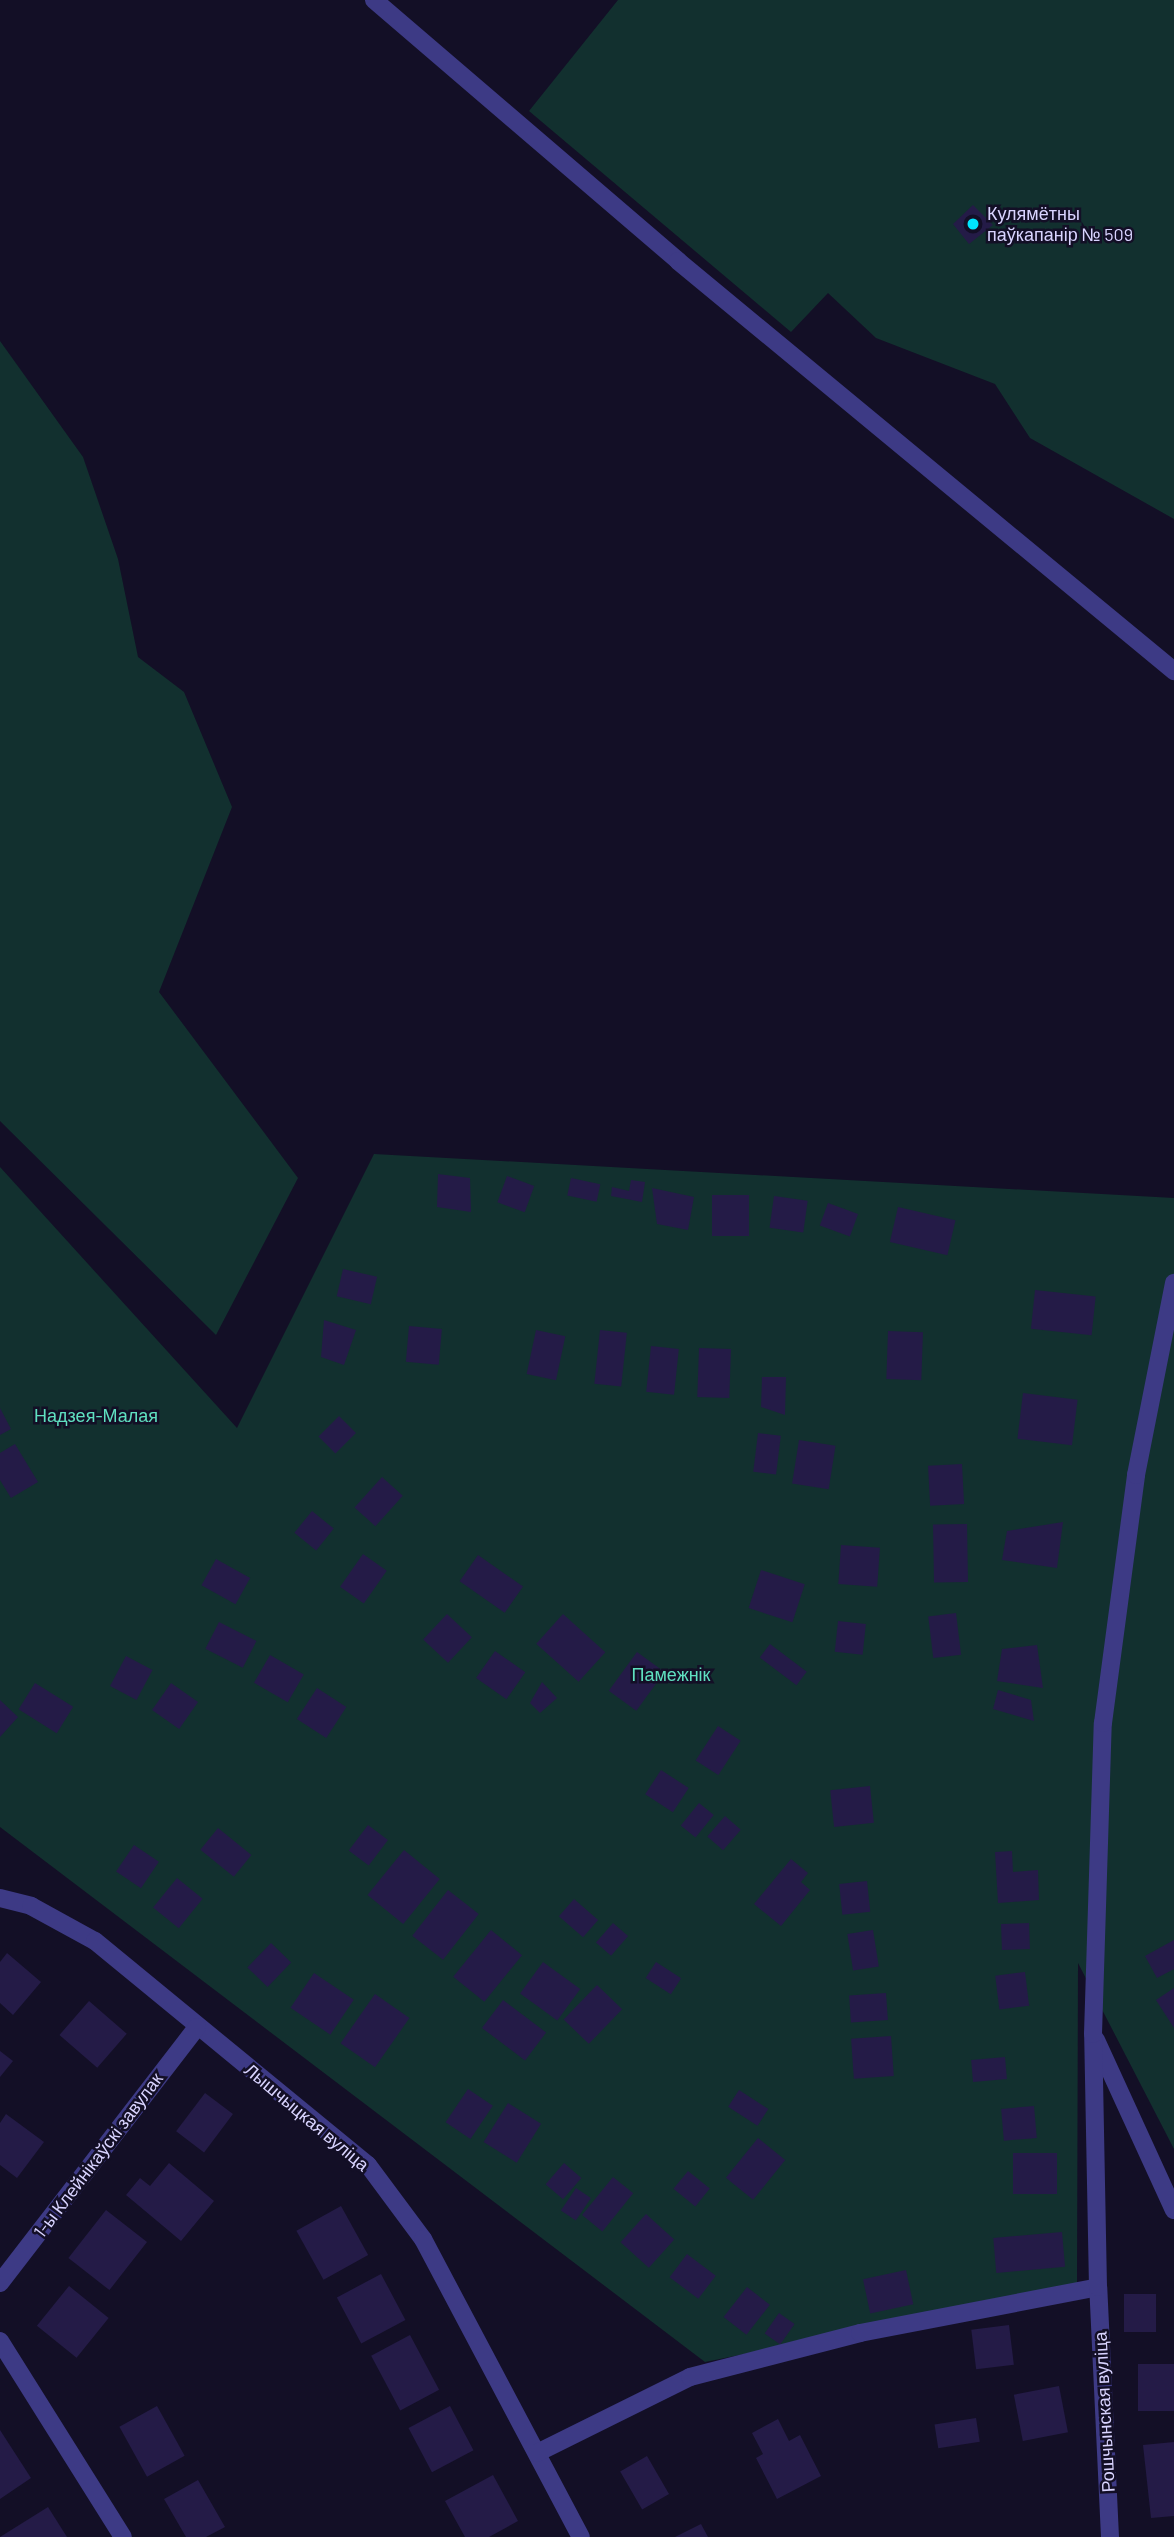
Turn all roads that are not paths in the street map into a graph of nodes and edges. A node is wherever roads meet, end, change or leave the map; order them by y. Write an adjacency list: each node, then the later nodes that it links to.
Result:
1 (374, 0): 2 (street)
2 (1174, 671)
3 (1174, 1283): 6 (street, Рошчынская вуліца)
4 (0, 1898): 5 (street, Лышчыцкая вуліца)
5 (197, 2027): 8 (street, 1-ы Клейнікаўскі завулак); 11 (street, Лышчыцкая вуліца)
6 (1093, 2034): 7 (street); 9 (street, Рошчынская вуліца)
7 (1174, 2210)
8 (0, 2283)
9 (1098, 2287): 11 (street); 14 (street, Рошчынская вуліца)
10 (0, 2340): 12 (street)
11 (537, 2453): 13 (street, Лышчыцкая вуліца)
12 (123, 2537)
13 (581, 2537)
14 (1110, 2537)

